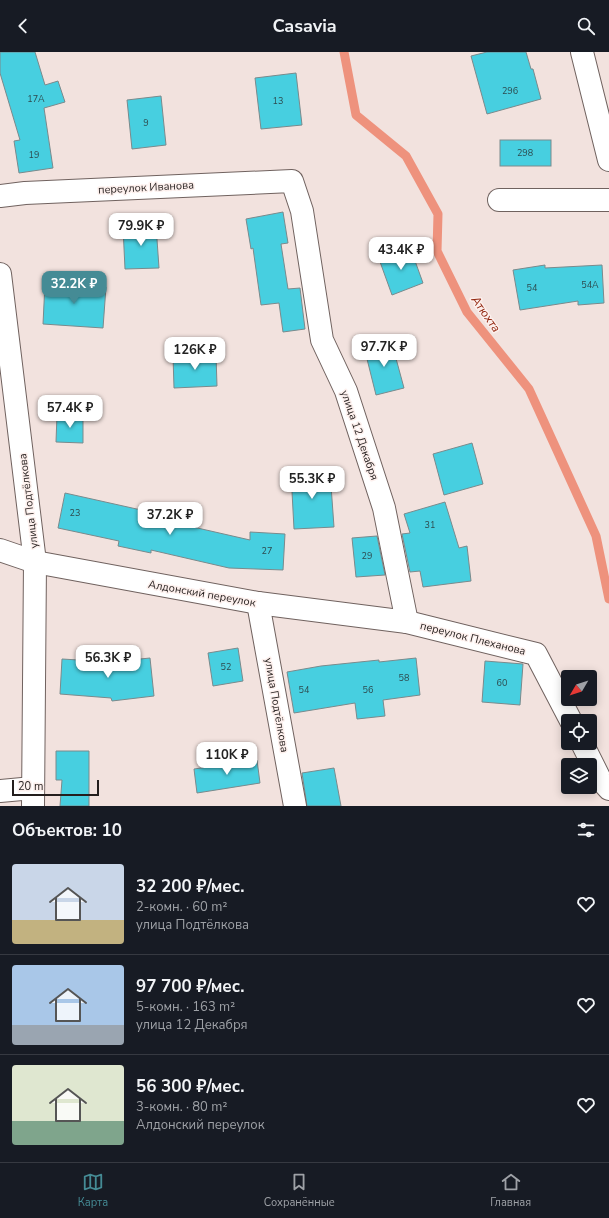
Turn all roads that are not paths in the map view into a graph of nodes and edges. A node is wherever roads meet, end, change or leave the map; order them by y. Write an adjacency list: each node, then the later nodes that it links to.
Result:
1 (582, 52): 2 (street)
2 (609, 160)
3 (292, 181): 4 (street, переулок Иванова); 11 (street, улица 12 Декабря)
4 (0, 196)
5 (499, 200): 6 (street)
6 (609, 200)
7 (0, 274): 9 (street, улица Подтёлкова)
8 (0, 550): 9 (street, Алдонский переулок)
9 (35, 562): 10 (street, Алдонский переулок); 16 (street, улица Подтёлкова)
10 (258, 603): 11 (street, Алдонский переулок); 17 (street, улица Подтёлкова)
11 (407, 622): 12 (street, переулок Плеханова)
12 (567, 714)
13 (586, 750): 14 (street)
14 (609, 789)
15 (0, 791): 16 (street)
16 (33, 797)
17 (295, 806)

